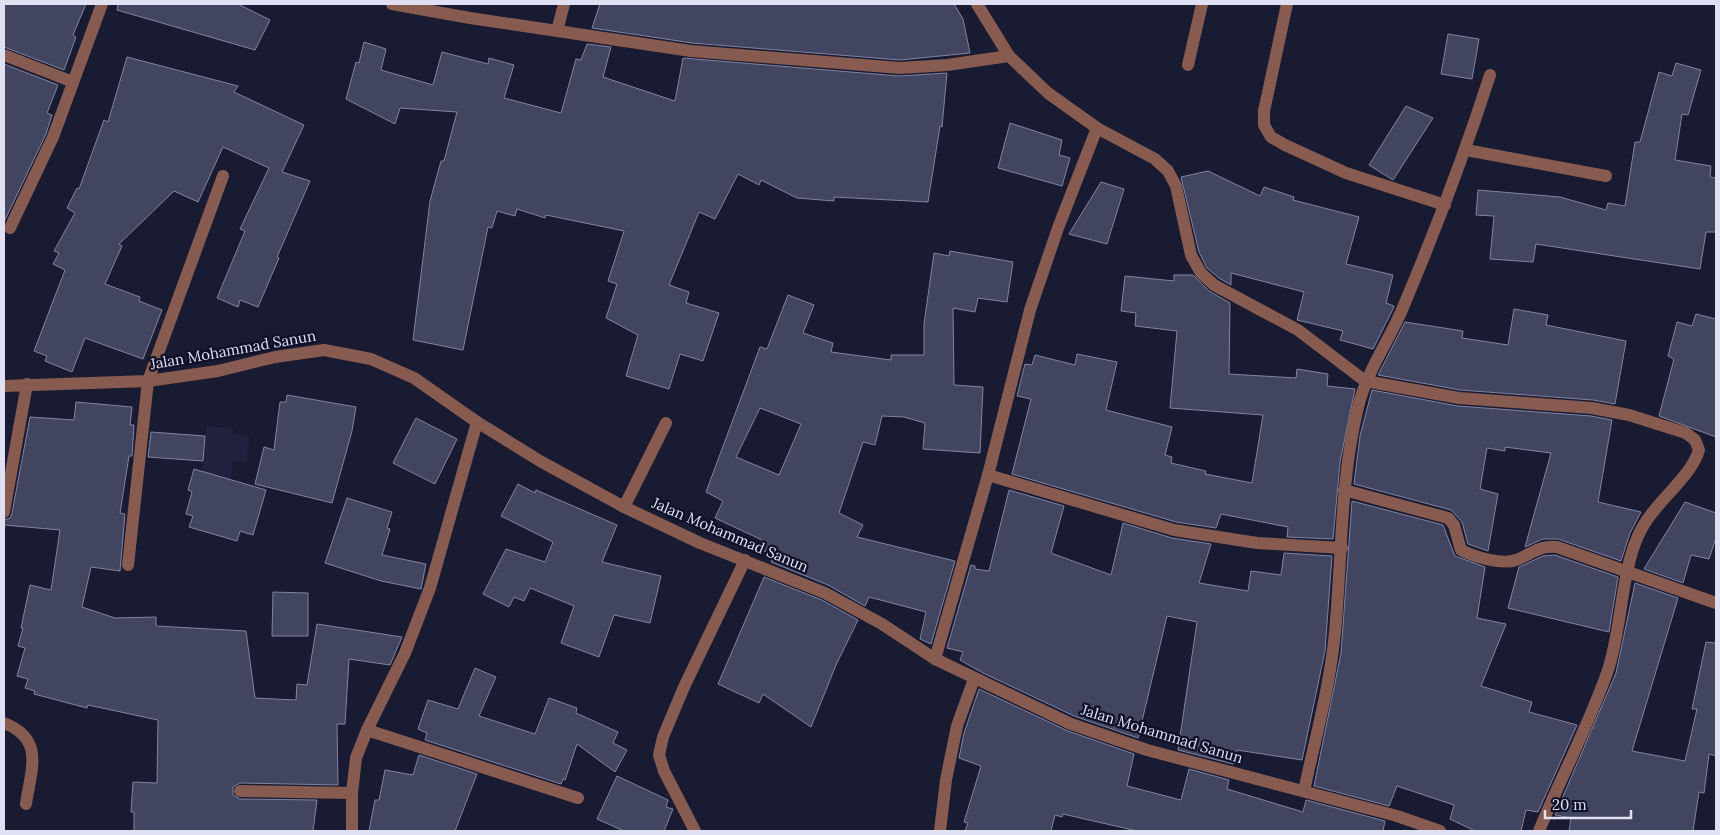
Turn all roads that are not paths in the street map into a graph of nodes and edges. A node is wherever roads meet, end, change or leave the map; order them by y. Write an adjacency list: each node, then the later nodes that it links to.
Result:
1 (102, 4): 12 (street)
2 (392, 4): 7 (street)
3 (564, 4): 7 (street)
4 (977, 4): 9 (street)
5 (1202, 4): 10 (street)
6 (1287, 4): 17 (street)
7 (557, 31): 9 (street)
8 (4, 55): 12 (street)
9 (1010, 56): 13 (street)
10 (1188, 65)
11 (1490, 75): 14 (street)
12 (73, 82): 18 (street)
13 (1097, 128): 20 (street); 25 (street)
14 (1466, 150): 16 (street); 17 (street)
15 (223, 176): 19 (street)
16 (1606, 176)
17 (1443, 210): 20 (street)
18 (10, 228)
19 (148, 381): 21 (street, Jalan Mohammad Sanun); 23 (street, Jalan Mohammad Sanun); 31 (street)
20 (1365, 381): 26 (street); 32 (street)
21 (27, 384): 22 (street, Jalan Mohammad Sanun); 28 (street)
22 (4, 386)
23 (477, 422): 27 (street, Jalan Mohammad Sanun); 37 (street)
24 (666, 423): 27 (street)
25 (988, 475): 29 (street); 34 (street)
26 (1344, 490): 29 (street); 32 (street)
27 (624, 507): 30 (street, Jalan Mohammad Sanun)
28 (4, 512)
29 (1342, 548): 39 (street)
30 (745, 560): 34 (street, Jalan Mohammad Sanun); 44 (street)
31 (128, 565)
32 (1628, 572): 33 (street); 47 (street)
33 (1716, 603)
34 (935, 659): 35 (street, Jalan Mohammad Sanun)
35 (974, 679): 39 (street, Jalan Mohammad Sanun); 45 (street)
36 (4, 723): 42 (street)
37 (367, 730): 40 (street); 41 (street)
38 (240, 791): 40 (street)
39 (1304, 791): 46 (street, Jalan Mohammad Sanun)
40 (352, 793): 43 (street)
41 (578, 798)
42 (26, 804)
43 (352, 831)
44 (695, 831)
45 (940, 831)
46 (1440, 831)
47 (1539, 831)

